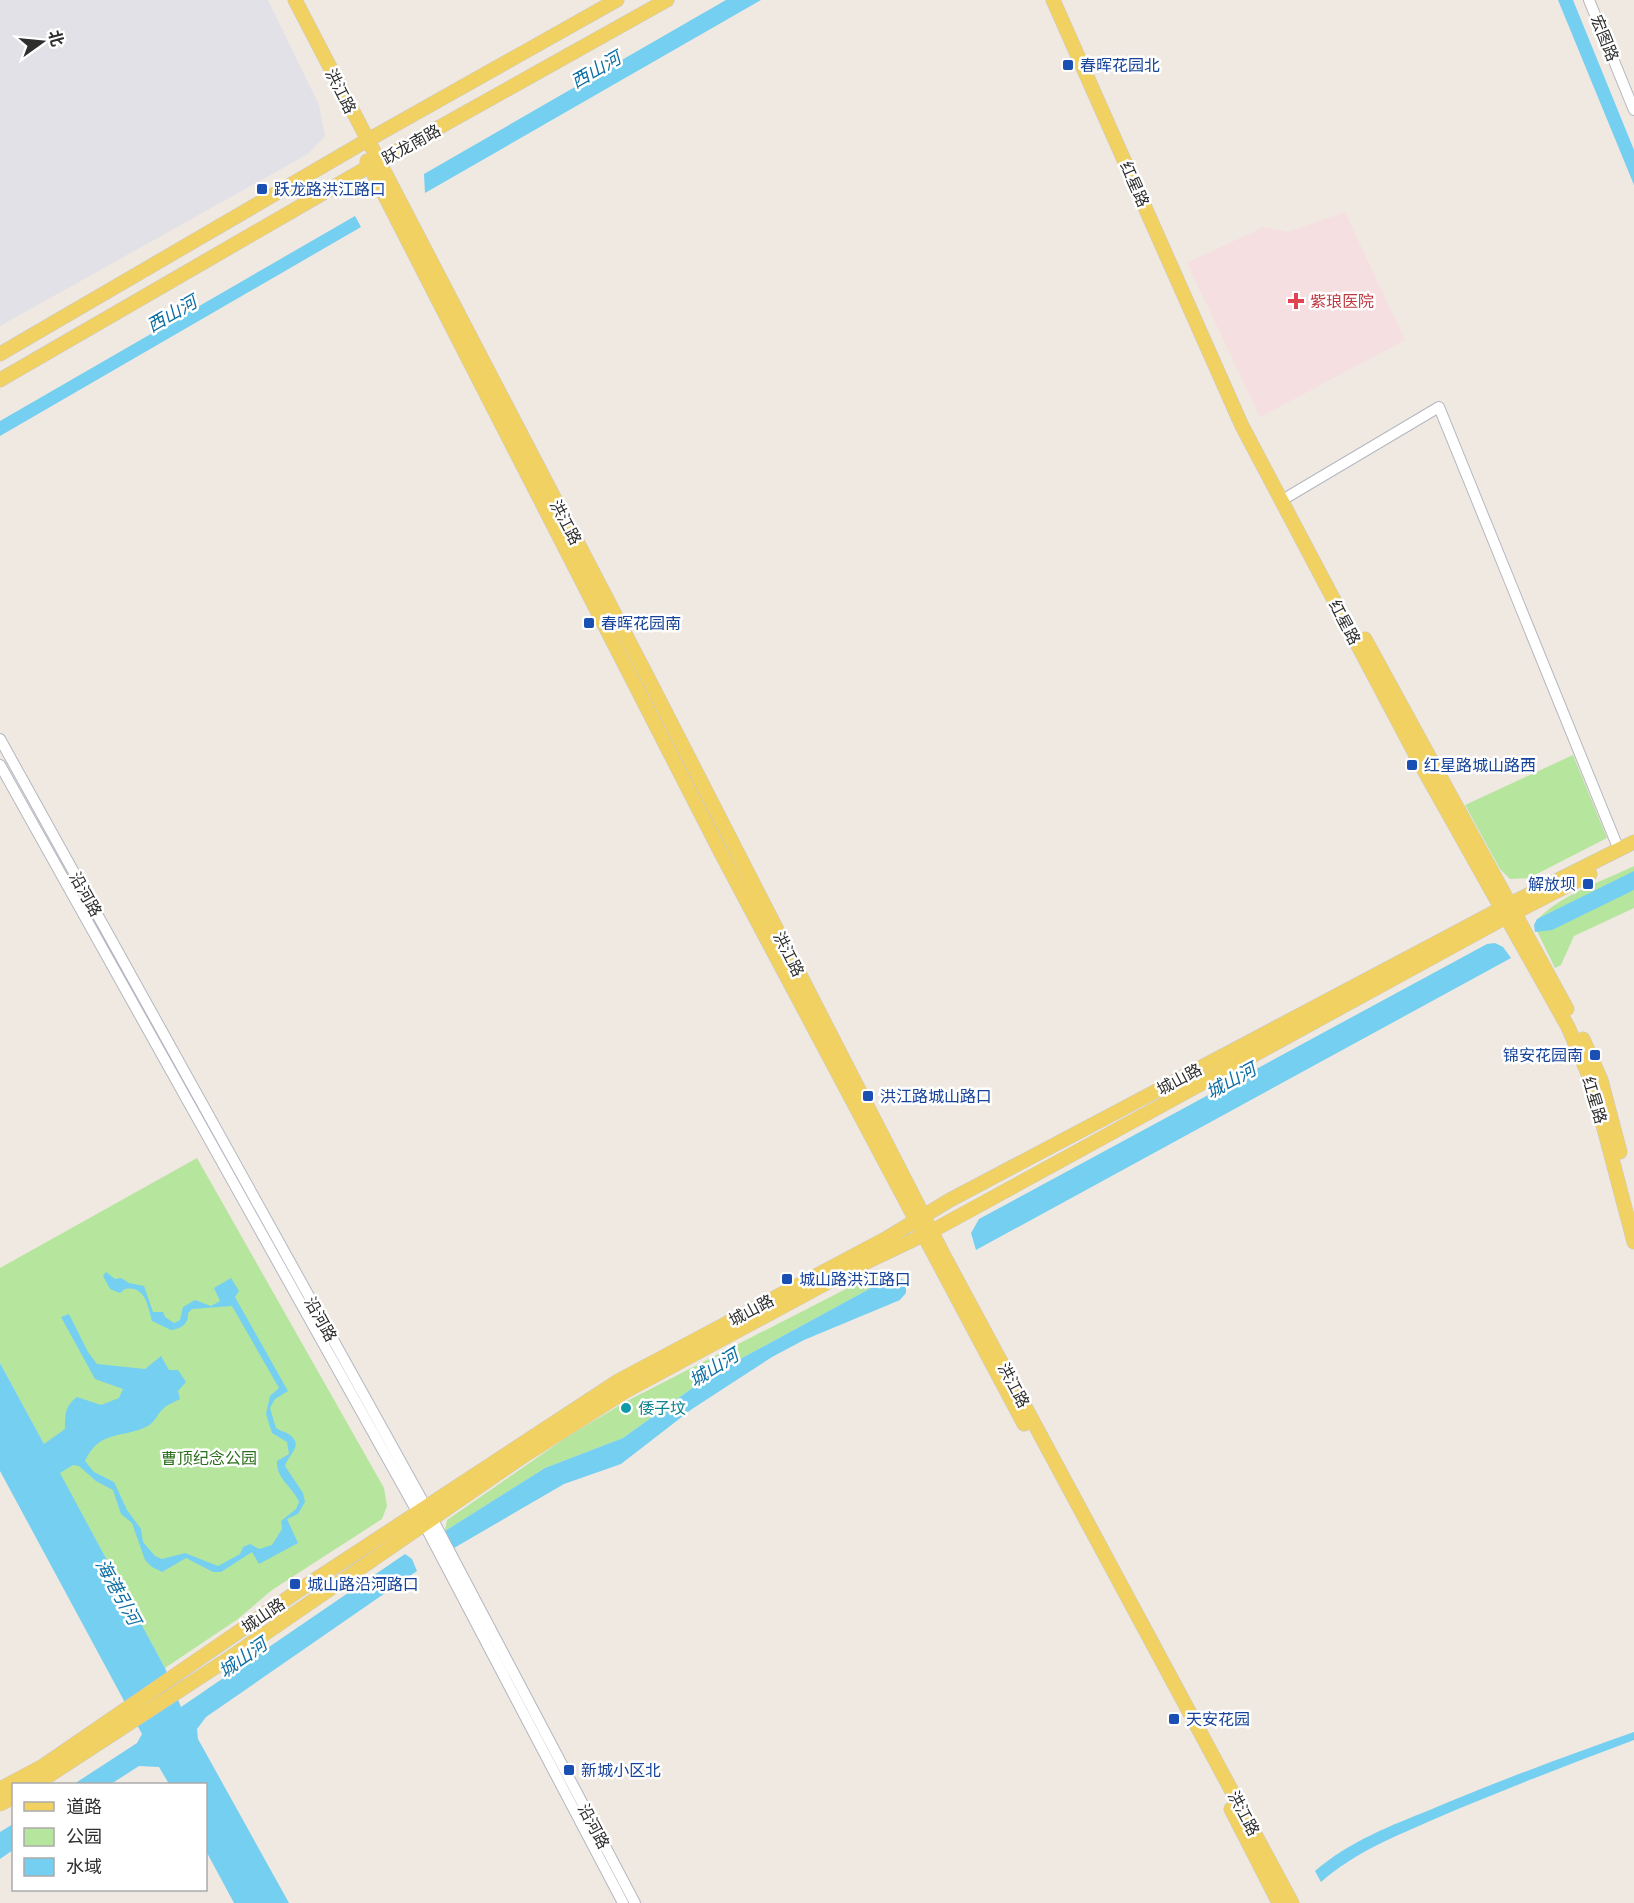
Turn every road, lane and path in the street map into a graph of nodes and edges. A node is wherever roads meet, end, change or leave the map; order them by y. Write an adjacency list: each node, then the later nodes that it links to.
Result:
1 (285, 0): 9 (main road, 洪江路)
2 (295, 0): 9 (main road, 洪江路)
3 (617, 0): 9 (main road, 跃龙南路)
4 (667, 0): 10 (main road, 跃龙南路)
5 (1053, 0): 19 (main road, 红星路)
6 (1062, 0): 13 (main road, 红星路)
7 (1589, 0): 8 (street, 宏图路)
8 (1634, 110)
9 (363, 143): 10 (main road, 洪江路); 11 (main road, 跃龙南路)
10 (374, 164): 12 (main road, 跃龙南路); 21 (main road, 洪江路)
11 (0, 354)
12 (0, 380)
13 (1288, 495): 17 (street); 19 (main road, 红星路)
14 (0, 739): 24 (street, 沿河路)
15 (0, 765): 24 (street, 沿河路)
16 (1634, 842): 17 (main road, 城山路)
17 (1619, 850): 19 (main road, 城山路)
18 (1634, 851): 19 (main road, 城山路)
19 (1508, 910): 20 (main road, 红星路); 21 (main road, 城山路); 22 (main road, 城山路); 23 (main road, 红星路)
20 (1634, 1205)
21 (920, 1219): 22 (main road, 洪江路); 24 (main road, 城山路)
22 (927, 1234): 24 (main road, 城山路); 30 (main road, 洪江路); 31 (main road, 洪江路)
23 (1634, 1242)
24 (425, 1516): 25 (main road, 城山路); 25 (main road, 城山路); 28 (street, 沿河路); 29 (street, 沿河路)
25 (127, 1717): 26 (main road, 城山路); 27 (main road, 城山路)
26 (39, 1783)
27 (0, 1789)
28 (623, 1903)
29 (635, 1903)
30 (1279, 1903)
31 (1292, 1903)

